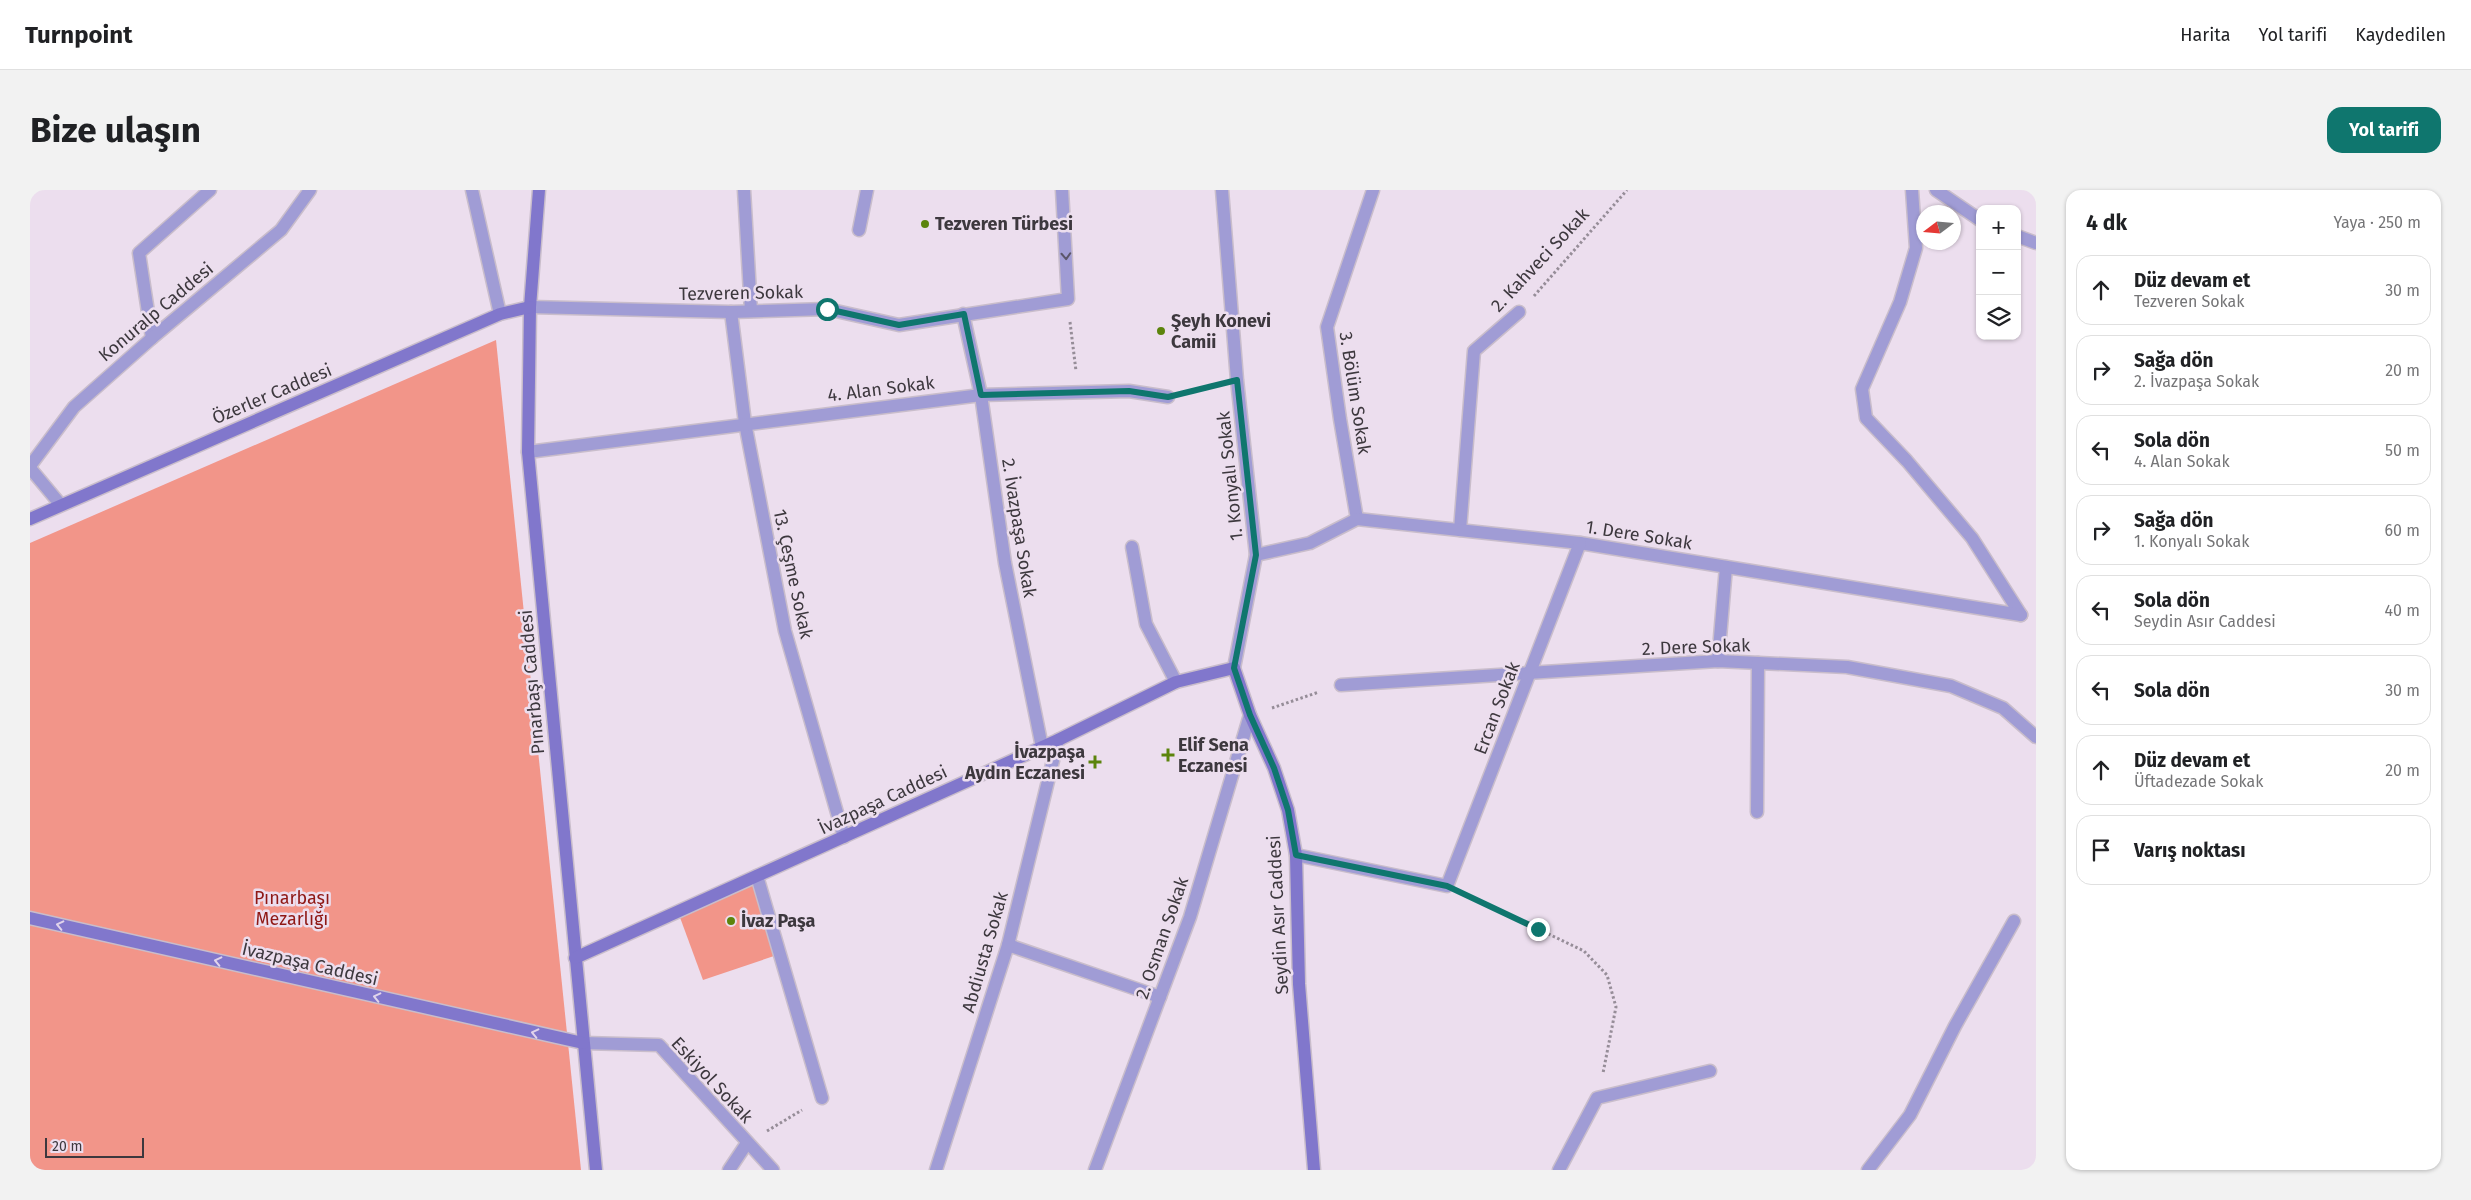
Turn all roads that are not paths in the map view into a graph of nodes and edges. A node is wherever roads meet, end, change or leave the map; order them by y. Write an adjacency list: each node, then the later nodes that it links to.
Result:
1 (210, 190): 22 (street)
2 (310, 190): 22 (street, Konuralp Caddesi)
3 (472, 190): 20 (street)
4 (539, 190): 16 (main road, Pınarbaşı Caddesi)
5 (744, 190): 17 (street)
6 (867, 190): 13 (street)
7 (1062, 190): 21 (street, Tezveren Sokak, one-way to 21)
8 (1222, 190): 34 (street, 1. Konyalı Sokak)
9 (1373, 190): 30 (street, 3. Bölüm Sokak)
10 (1912, 190): 35 (street, 1. Dere Sokak)
11 (1936, 190): 12 (street)
12 (1976, 217)
13 (859, 230)
14 (2021, 237): 15 (street)
15 (2036, 243)
16 (530, 307): 18 (street, Tezveren Sokak); 20 (main road, Özerler Caddesi); 26 (main road, Pınarbaşı Caddesi)
17 (751, 311): 18 (street, Tezveren Sokak); 21 (street, Tezveren Sokak)
18 (732, 312): 25 (street, 13. Çeşme Sokak)
19 (1520, 312): 31 (street, 2. Kahveci Sokak)
20 (500, 314): 28 (main road, Özerler Caddesi)
21 (964, 314): 23 (street, 2. İvazpaşa Sokak)
22 (152, 338): 27 (street, Konuralp Caddesi)
23 (981, 395): 24 (street, 4. Alan Sokak); 25 (street, 4. Alan Sokak); 45 (street, 2. İvazpaşa Sokak)
24 (1168, 397)
25 (745, 423): 26 (street, 4. Alan Sokak); 47 (street, 13. Çeşme Sokak)
26 (528, 452): 53 (main road, Pınarbaşı Caddesi)
27 (30, 467): 28 (street)
28 (60, 504): 29 (main road, Özerler Caddesi)
29 (30, 519)
30 (1357, 519): 31 (street, 1. Dere Sokak); 34 (street)
31 (1460, 530): 32 (street, 1. Dere Sokak)
32 (1580, 543): 35 (street, 1. Dere Sokak); 39 (street, Ercan Sokak)
33 (1132, 547): 40 (street)
34 (1256, 555): 38 (street, 1. Konyalı Sokak)
35 (1726, 567): 36 (street)
36 (1718, 661): 37 (street, 2. Dere Sokak); 39 (street, 2. Dere Sokak)
37 (1758, 662): 43 (street, 2. Dere Sokak); 46 (street)
38 (1234, 668): 40 (main road, İvazpaşa Caddesi); 42 (main road, Seydin Asır Caddesi)
39 (1529, 674): 41 (street, 2. Dere Sokak); 48 (street, Ercan Sokak)
40 (1176, 682): 44 (main road, İvazpaşa Caddesi)
41 (1341, 685)
42 (1250, 715): 48 (main road, Seydin Asır Caddesi); 54 (street, 2. Osman Sokak)
43 (2036, 737)
44 (1058, 740): 45 (main road, İvazpaşa Caddesi); 52 (street, Abdiusta Sokak)
45 (1042, 747): 47 (main road, İvazpaşa Caddesi)
46 (1757, 812)
47 (844, 837): 49 (main road, İvazpaşa Caddesi)
48 (1296, 855): 64 (main road, Seydin Asır Caddesi)
49 (757, 876): 53 (main road, İvazpaşa Caddesi); 57 (street)
50 (30, 918): 55 (main road, İvazpaşa Caddesi, one-way to 50)
51 (2014, 921): 66 (street)
52 (1008, 945): 54 (street); 62 (street, Abdiusta Sokak)
53 (575, 958): 55 (main road, Pınarbaşı Caddesi)
54 (1160, 997): 63 (street, 2. Osman Sokak)
55 (583, 1043): 58 (street, Eskiyol Sokak); 59 (main road, Pınarbaşı Caddesi)
56 (1710, 1070): 65 (street)
57 (822, 1098)
58 (747, 1143): 60 (street); 61 (street, Eskiyol Sokak)
59 (596, 1170)
60 (729, 1170)
61 (773, 1170)
62 (936, 1170)
63 (1095, 1170)
64 (1314, 1170)
65 (1559, 1170)
66 (1868, 1170)

